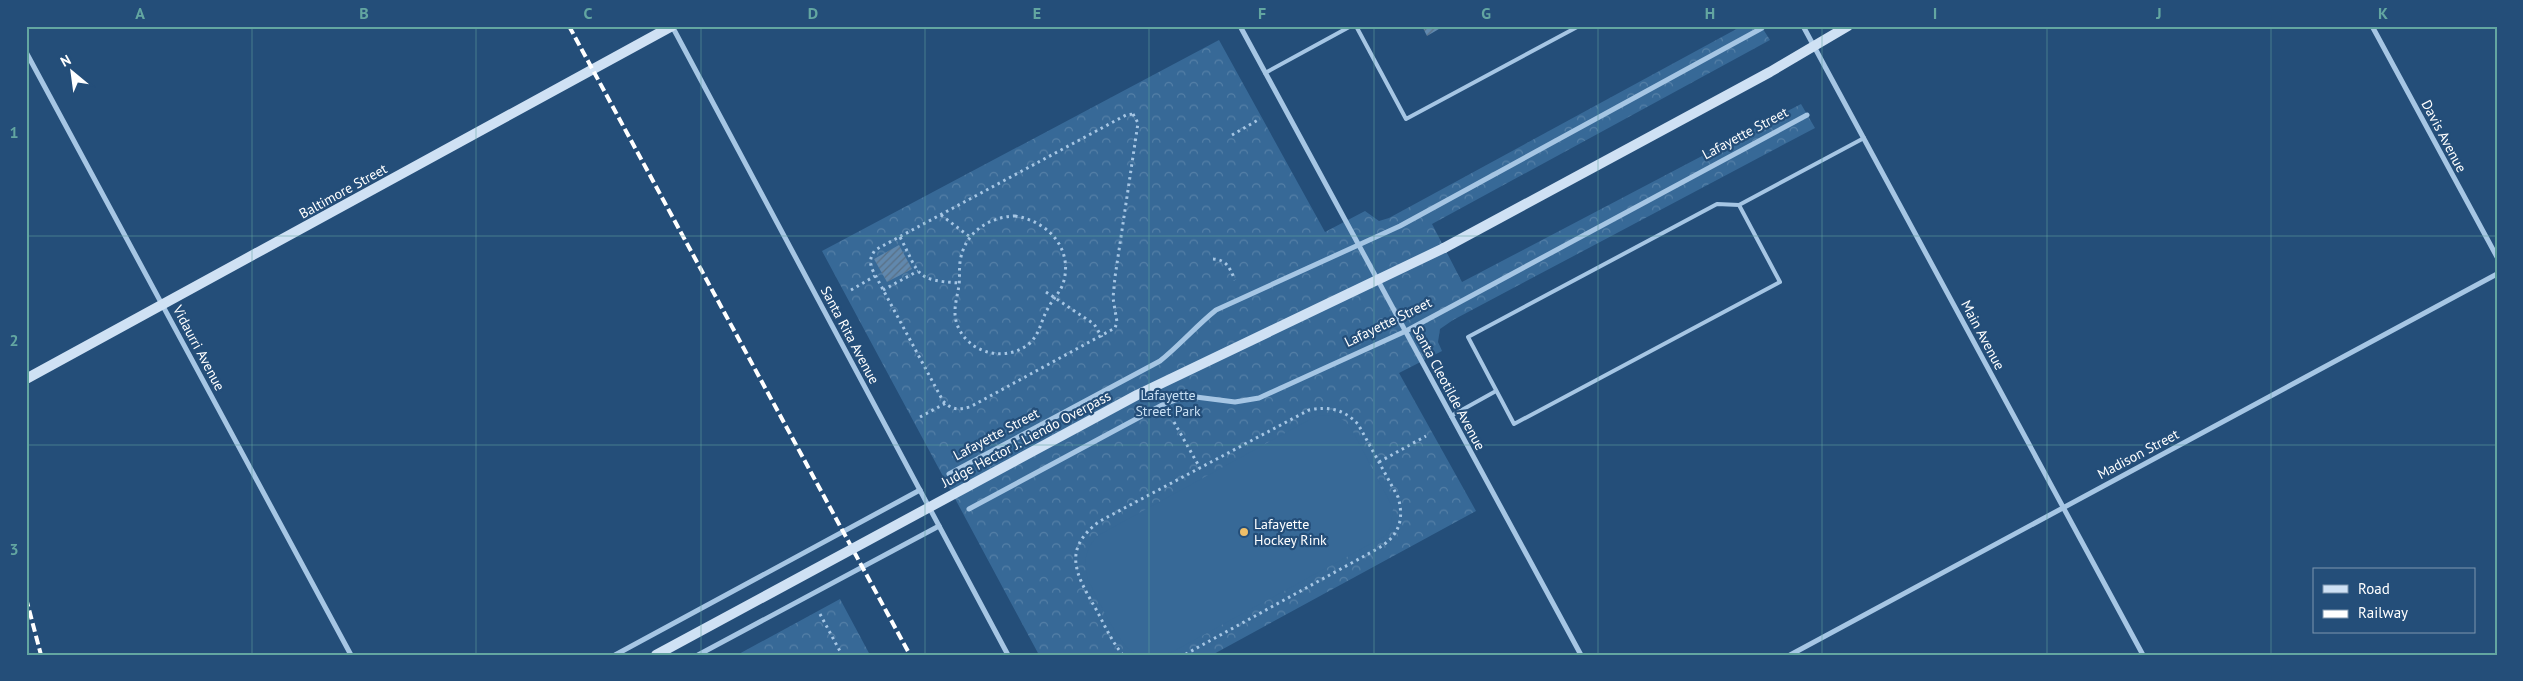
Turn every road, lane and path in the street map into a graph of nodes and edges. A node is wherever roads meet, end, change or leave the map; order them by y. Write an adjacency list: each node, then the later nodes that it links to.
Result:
1 (672, 26): 33 (main road, Baltimore Street); 44 (street, Santa Rita Avenue)
2 (1240, 26): 12 (street, Santa Cleotilde Avenue)
3 (1351, 26): 12 (lane)
4 (1356, 26): 5 (lane)
5 (1579, 26)
6 (1803, 26): 10 (street, Main Avenue)
7 (1848, 26): 10 (main road)
8 (2372, 26): 22 (street, Davis Avenue)
9 (1762, 28): 21 (street, Lafayette Street)
10 (1814, 47): 16 (street, Main Avenue); 51 (main road, Judge Hector J. Liendo Overpass, bridge)
11 (26, 52): 33 (street, Vidaurri Avenue)
12 (1265, 73): 21 (street, Santa Cleotilde Avenue)
13 (1808, 115): 34 (street, Lafayette Street)
14 (1258, 120): 15 (path)
15 (1232, 135)
16 (1864, 138): 17 (lane); 45 (street, Main Avenue)
17 (1740, 205): 37 (lane); 37 (lane)
18 (941, 215): 19 (path); 20 (path); 35 (path)
19 (970, 236): 27 (path); 32 (path)
20 (900, 237): 24 (path); 26 (path)
21 (1359, 244): 34 (street, Santa Cleotilde Avenue); 43 (street, Lafayette Street)
22 (2497, 257)
23 (1213, 259): 28 (path)
24 (918, 271): 27 (path); 30 (path)
25 (2497, 274): 45 (street, Madison Street)
26 (875, 276): 29 (path); 30 (path)
27 (959, 283): 32 (path)
28 (1236, 283)
29 (851, 290)
30 (883, 290): 38 (path)
31 (1046, 292): 32 (path)
32 (1055, 299): 35 (path)
33 (162, 305): 36 (main road, Baltimore Street); 49 (street, Vidaurri Avenue)
34 (1406, 331): 39 (street, Santa Cleotilde Avenue); 46 (street, Lafayette Street)
35 (1102, 337): 38 (path)
36 (26, 379)
37 (1496, 391): 39 (lane)
38 (946, 403): 40 (path)
39 (1451, 416): 57 (street, Santa Cleotilde Avenue)
40 (920, 418)
41 (1426, 436): 42 (path)
42 (1379, 462): 55 (path); 56 (path)
43 (950, 474)
44 (920, 490): 47 (street, Santa Rita Avenue); 50 (street)
45 (2063, 508): 58 (street, Madison Street); 59 (street, Main Avenue)
46 (968, 510)
47 (939, 526): 52 (street); 54 (street, Santa Rita Avenue)
48 (820, 613): 53 (path)
49 (351, 655)
50 (615, 655)
51 (656, 655)
52 (698, 655)
53 (842, 655)
54 (1008, 655)
55 (1123, 655)
56 (1184, 655)
57 (1581, 655)
58 (1790, 655)
59 (2143, 655)

